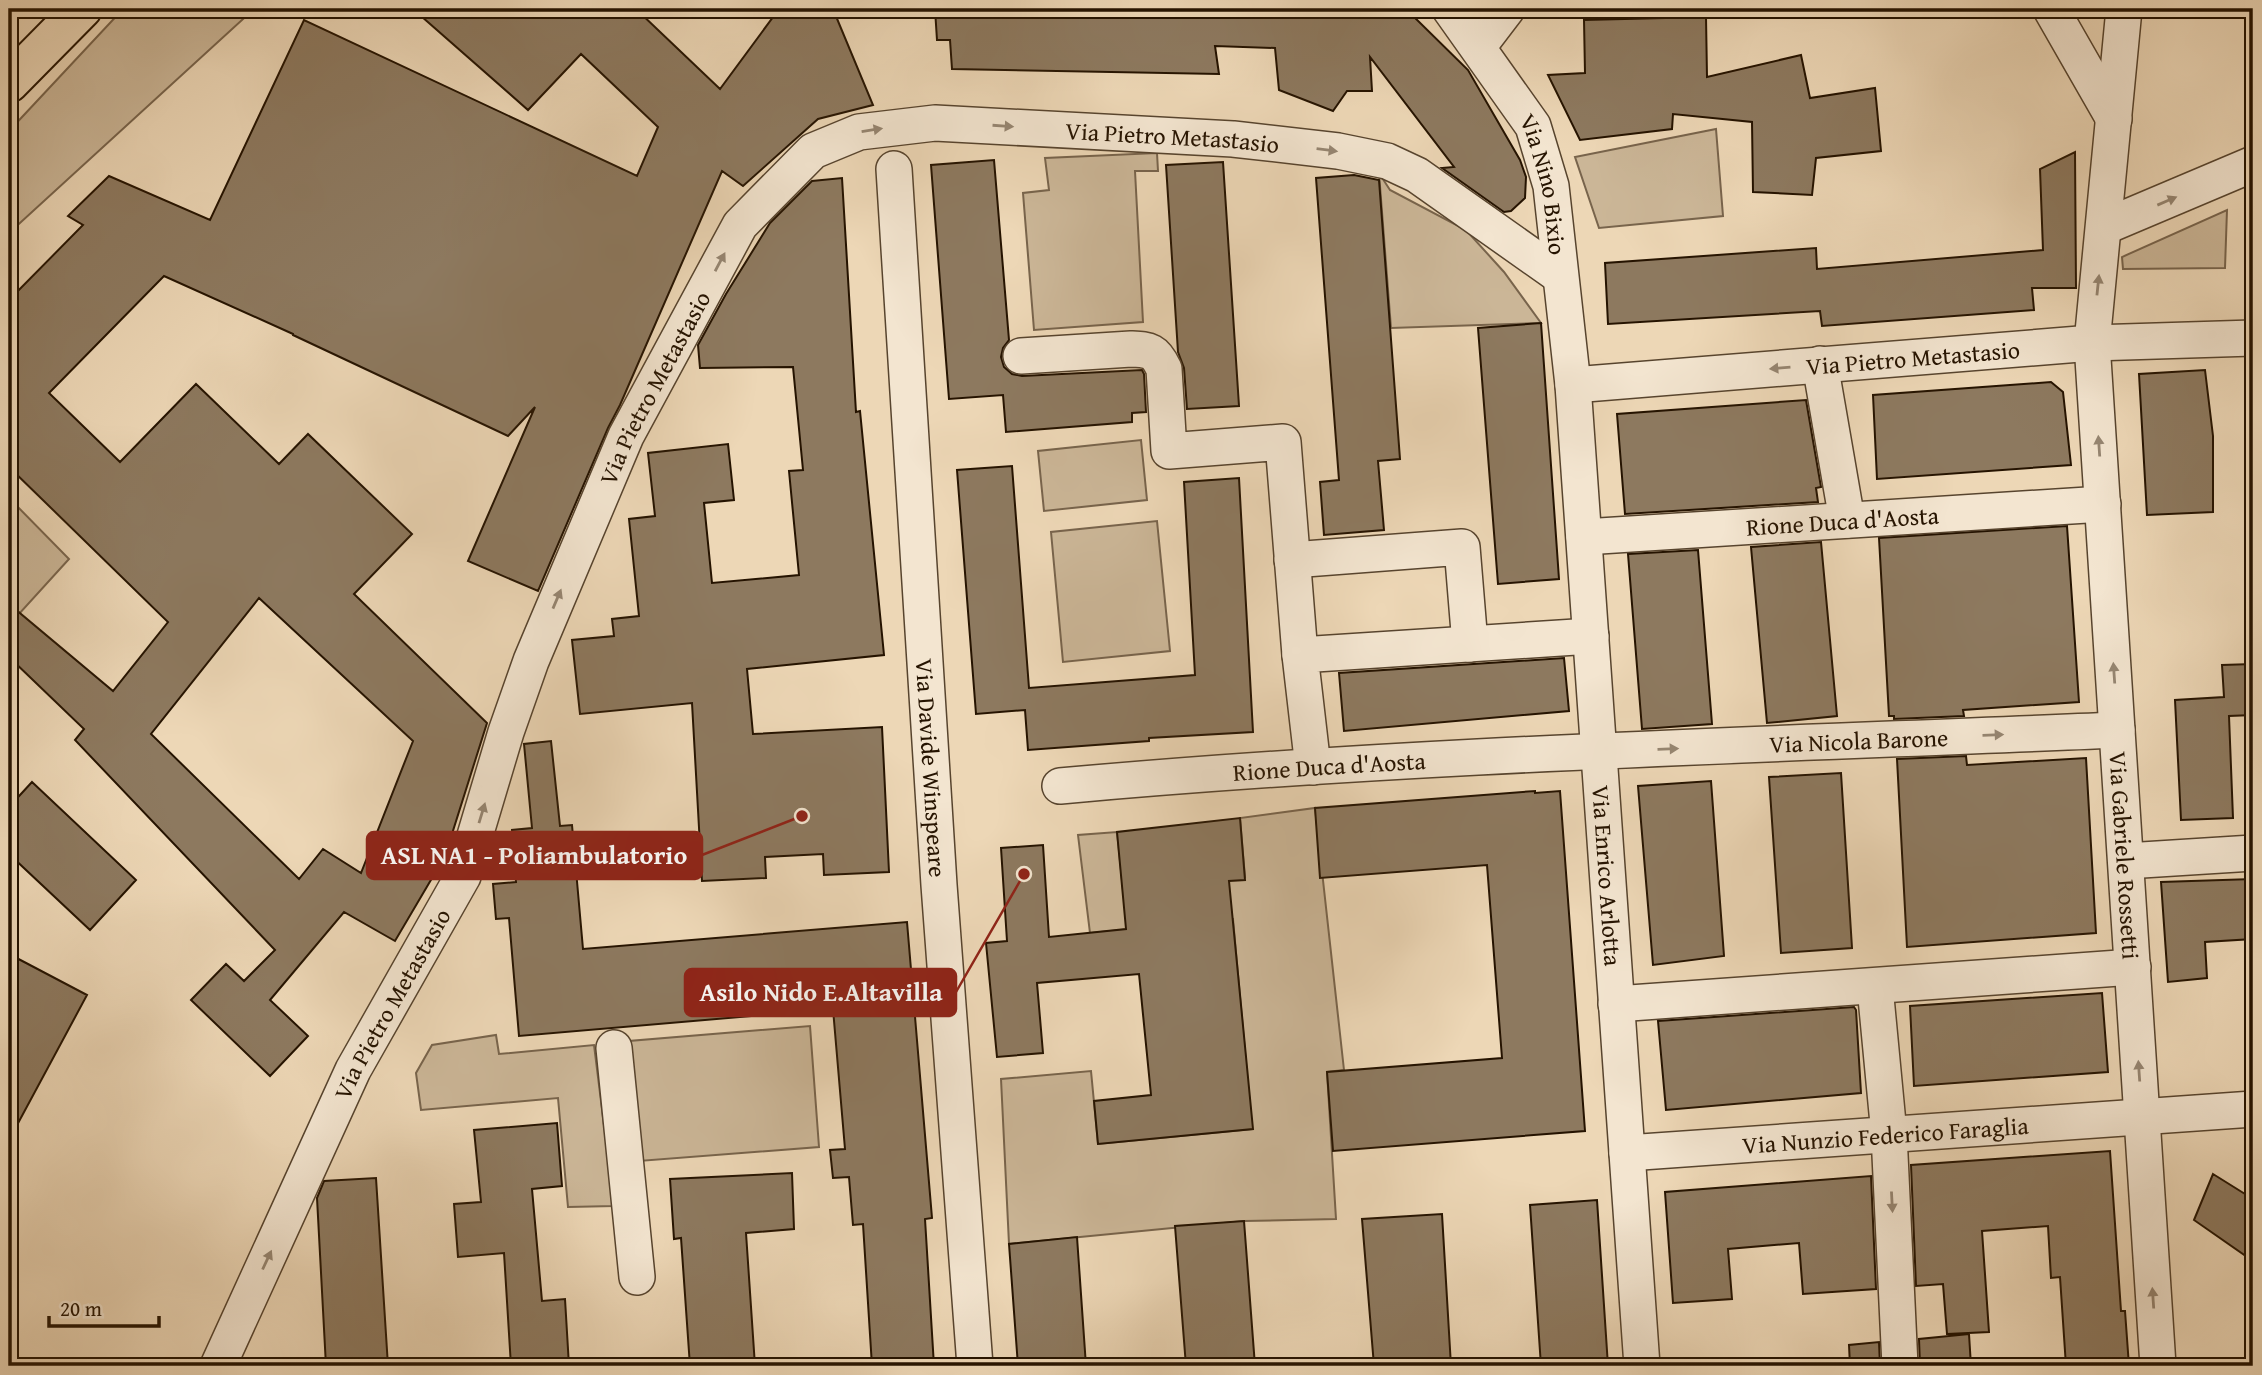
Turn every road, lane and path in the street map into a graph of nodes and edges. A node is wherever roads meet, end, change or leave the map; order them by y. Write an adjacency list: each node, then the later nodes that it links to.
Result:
1 (82, 9): 7 (main road)
2 (1450, 9): 6 (street, Via Nino Bixio)
3 (1507, 9): 6 (street)
4 (2051, 9): 8 (street)
5 (2124, 9): 8 (street, Via Gabriele Rossetti)
6 (1478, 47): 12 (street, Via Nino Bixio)
7 (9, 83)
8 (2114, 119): 11 (street, Via Gabriele Rossetti)
9 (2253, 164): 11 (street, one-way to 9)
10 (894, 169): 41 (street, Via Davide Winspeare)
11 (2104, 227): 14 (street, Via Gabriele Rossetti, one-way to 11)
12 (1560, 276): 17 (street, Via Nino Bixio); 40 (street, Via Pietro Metastasio, one-way to 12)
13 (2253, 338): 14 (street, Via Pietro Metastasio)
14 (2092, 343): 16 (street, Via Pietro Metastasio); 18 (street, Via Gabriele Rossetti, one-way to 14)
15 (1020, 356): 21 (street)
16 (1820, 365): 17 (street, Via Pietro Metastasio, one-way to 17); 19 (street)
17 (1573, 385): 20 (street, Via Enrico Arlotta)
18 (2103, 504): 19 (street, Rione Duca d'Aosta); 25 (street, Via Gabriele Rossetti, one-way to 18)
19 (1847, 520): 20 (street, Rione Duca d'Aosta)
20 (1584, 537): 22 (street, Via Enrico Arlotta)
21 (1292, 560): 23 (street); 24 (street)
22 (1591, 635): 23 (street); 26 (street, Via Enrico Arlotta)
23 (1470, 644): 24 (street)
24 (1300, 656): 27 (street)
25 (2117, 730): 26 (street, Via Nicola Barone, one-way to 25); 30 (street, Via Gabriele Rossetti)
26 (1600, 752): 27 (street, Rione Duca d'Aosta); 33 (street, Via Enrico Arlotta)
27 (1313, 767): 28 (street, Rione Duca d'Aosta)
28 (1060, 786)
29 (2253, 853): 30 (street)
30 (2126, 860): 31 (street, Via Gabriele Rossetti)
31 (2133, 967): 32 (street); 36 (street, Via Gabriele Rossetti, one-way to 31)
32 (1875, 987): 33 (street); 37 (street)
33 (1616, 1004): 38 (street, Via Enrico Arlotta)
34 (614, 1048): 39 (street)
35 (2253, 1110): 36 (street, Via Nunzio Federico Faraglia)
36 (2142, 1116): 37 (street, Via Nunzio Federico Faraglia); 44 (street, Via Gabriele Rossetti, one-way to 36)
37 (1889, 1134): 38 (street, Via Nunzio Federico Faraglia); 43 (street, one-way to 43)
38 (1627, 1153): 42 (street, Via Enrico Arlotta)
39 (637, 1277)
40 (218, 1366)
41 (975, 1366)
42 (1642, 1366)
43 (1900, 1366)
44 (2158, 1366)

